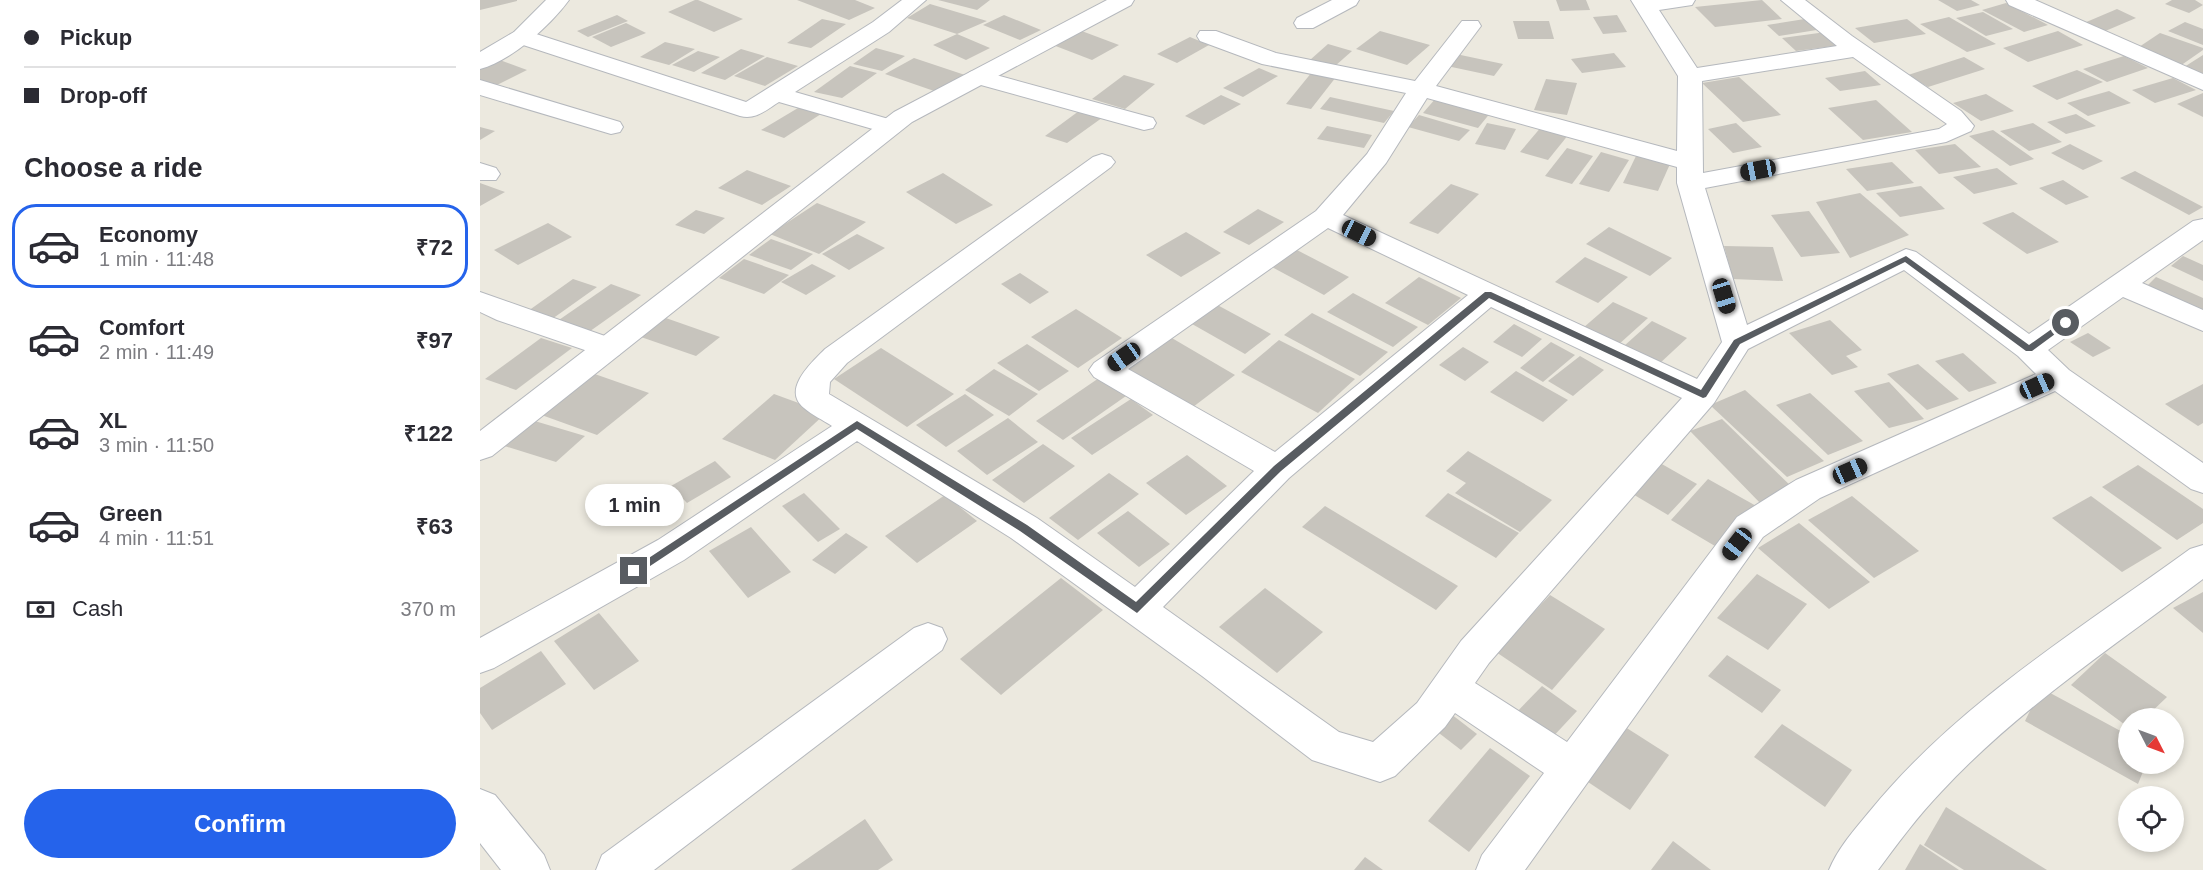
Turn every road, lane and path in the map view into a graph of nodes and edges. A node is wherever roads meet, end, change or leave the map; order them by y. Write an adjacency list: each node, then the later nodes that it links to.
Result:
1 (558, 0): 12 (street)
2 (915, 0): 20 (street)
3 (1123, 0): 16 (street)
4 (1348, 0): 9 (street)
5 (1684, 0): 8 (street)
6 (1792, 0): 13 (street)
7 (2017, 0): 17 (street)
8 (1645, 3): 15 (street)
9 (1305, 23)
10 (1470, 26): 19 (street)
11 (1208, 36): 19 (street)
12 (522, 37): 14 (street); 20 (street)
13 (1857, 50): 15 (street); 25 (street)
14 (480, 62)
15 (1690, 76): 25 (street)
16 (978, 77): 21 (street); 22 (street)
17 (2203, 83)
18 (480, 87): 23 (street)
19 (1421, 89): 25 (street); 26 (street)
20 (774, 93): 22 (street)
21 (1144, 123)
22 (890, 127): 33 (street)
23 (610, 128)
24 (1102, 162): 37 (street)
25 (1689, 173): 32 (street)
26 (1326, 217): 29 (street); 39 (street)
27 (2203, 227): 28 (street)
28 (2121, 285): 31 (street); 34 (street)
29 (1488, 294): 36 (street); 39 (street)
30 (480, 301): 33 (street)
31 (2203, 321)
32 (1737, 342): 34 (street); 36 (street)
33 (608, 348): 38 (street)
34 (2029, 349): 35 (street)
35 (2058, 377): 40 (street); 46 (street)
36 (1703, 395): 45 (street)
37 (857, 425): 42 (street); 44 (street)
38 (480, 448)
39 (1277, 469): 42 (street)
40 (2203, 480)
41 (2203, 559): 51 (street)
42 (1137, 609): 45 (street)
43 (928, 639): 49 (street)
44 (480, 657)
45 (1450, 688): 46 (street)
46 (1572, 768): 50 (street)
47 (480, 809): 48 (street)
48 (528, 870)
49 (618, 870)
50 (1498, 870)
51 (1851, 870)

